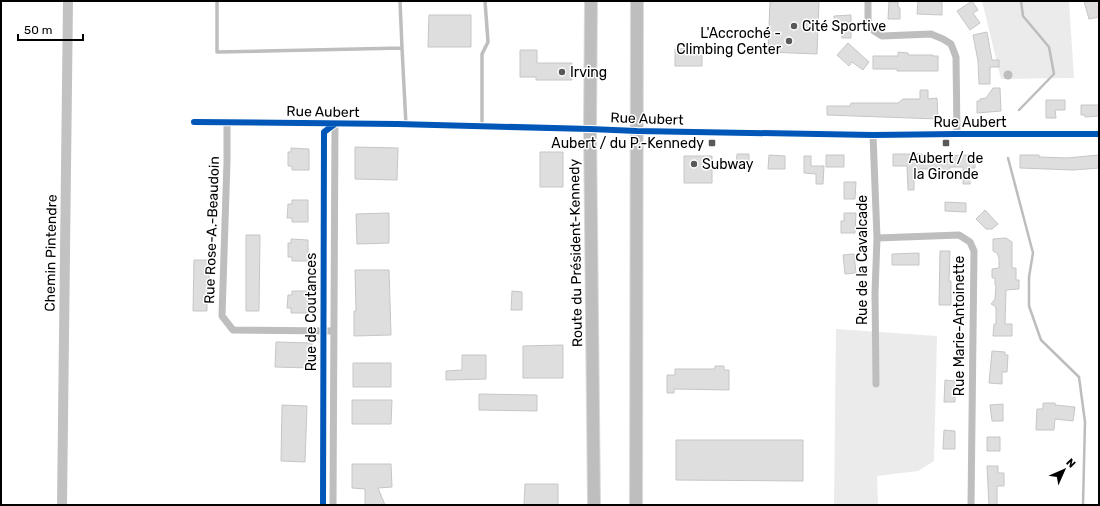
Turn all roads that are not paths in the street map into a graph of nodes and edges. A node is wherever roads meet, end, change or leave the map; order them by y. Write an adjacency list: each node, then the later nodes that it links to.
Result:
1 (68, 1): 22 (street, Chemin Pintendre)
2 (217, 1): 8 (lane)
3 (400, 1): 8 (lane)
4 (485, 1): 13 (lane)
5 (591, 1): 14 (main road, Route du Président-Kennedy)
6 (637, 1): 15 (main road)
7 (868, 1): 16 (street)
8 (402, 48): 12 (lane)
9 (194, 122): 10 (street, Rue Aubert)
10 (227, 123): 11 (street, Rue Aubert); 20 (street, Rue Rose-A.-Beaudoin)
11 (335, 124): 12 (street, Rue Aubert); 20 (street, Rue de Coutances)
12 (406, 125): 13 (street, Rue Aubert)
13 (482, 126): 14 (street, Rue Aubert)
14 (590, 129): 15 (street, Rue Aubert); 24 (main road, Route du Président-Kennedy)
15 (637, 131): 18 (street, Rue Aubert); 25 (main road)
16 (957, 134): 17 (street, Rue Aubert); 18 (street, Rue Aubert)
17 (1099, 134)
18 (873, 135): 19 (street, Rue de la Cavalcade)
19 (877, 238): 21 (street, Rue de la Cavalcade); 26 (street, Rue Marie-Antoinette)
20 (334, 331): 23 (street, Rue de Coutances)
21 (876, 384)
22 (62, 505)
23 (333, 505)
24 (594, 505)
25 (636, 505)
26 (971, 505)

